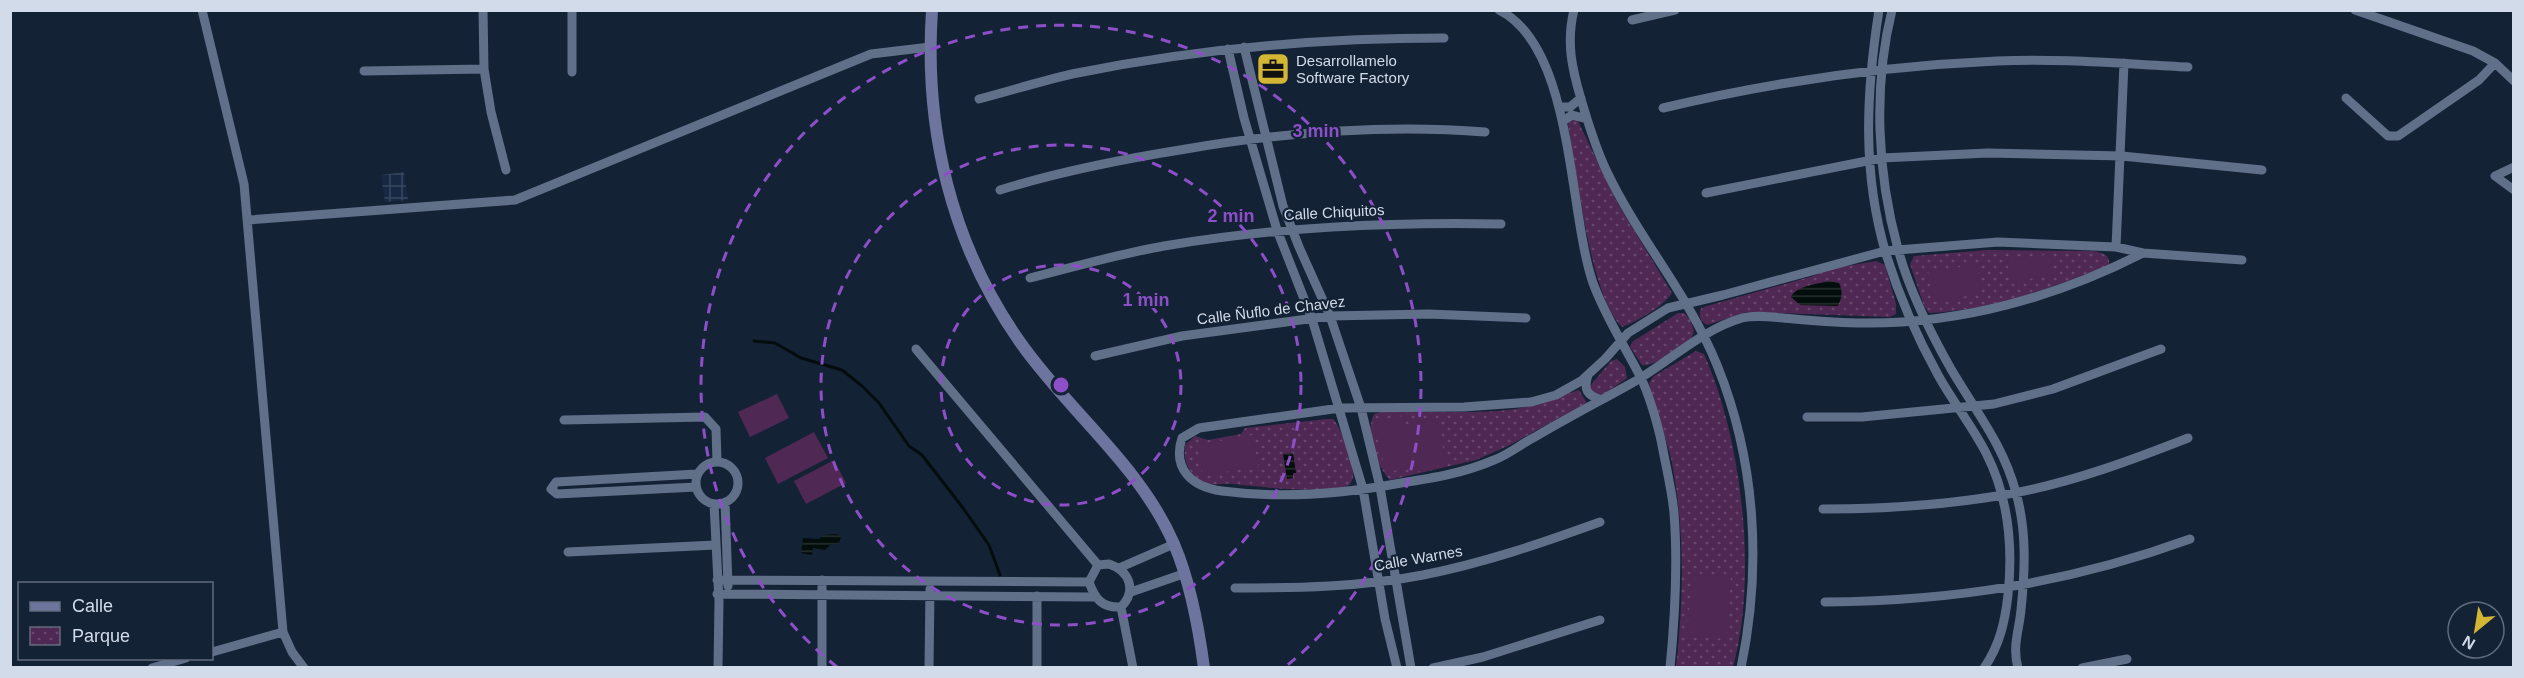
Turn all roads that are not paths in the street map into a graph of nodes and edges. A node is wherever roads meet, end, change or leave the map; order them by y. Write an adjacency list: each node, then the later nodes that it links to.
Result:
1 (202, 10): 44 (street)
2 (483, 10): 20 (street)
3 (572, 10): 23 (street)
4 (932, 10): 13 (street)
5 (1499, 10): 28 (street)
6 (1574, 10): 25 (street)
7 (1675, 10): 11 (street)
8 (1879, 10): 21 (street)
9 (1892, 10): 19 (street)
10 (2355, 10): 17 (street)
11 (1632, 20)
12 (1444, 38): 14 (street)
13 (930, 47): 44 (street); 87 (street)
14 (1244, 47): 15 (street); 33 (street)
15 (1228, 49): 27 (street); 34 (street)
16 (2124, 63): 18 (street); 19 (street); 35 (street)
17 (2495, 63): 24 (street); 26 (street)
18 (2188, 67)
19 (1882, 68): 21 (street); 36 (street)
20 (484, 69): 22 (street); 39 (street)
21 (1870, 70): 29 (street); 37 (street)
22 (364, 71)
23 (572, 72)
24 (2514, 81)
25 (1581, 98): 28 (street); 30 (street)
26 (2346, 98)
27 (979, 99)
28 (1559, 108): 31 (street)
29 (1664, 108)
30 (1587, 119): 31 (street); 54 (street)
31 (1563, 121): 61 (street)
32 (1485, 132): 33 (street)
33 (1266, 137): 34 (street); 46 (street)
34 (1251, 138): 41 (street); 47 (street)
35 (2122, 156): 36 (street); 40 (street); 48 (street)
36 (1882, 158): 37 (street); 49 (street)
37 (1869, 160): 43 (street); 50 (street)
38 (2514, 167): 42 (street)
39 (506, 170)
40 (2262, 170)
41 (1000, 190)
42 (2514, 190)
43 (1706, 193)
44 (249, 220): 113 (street)
45 (1501, 224): 46 (street, Calle Chiquitos)
46 (1292, 228): 47 (street, Calle Chiquitos); 55 (street)
47 (1277, 230): 53 (street, Calle Chiquitos); 57 (street)
48 (2116, 247): 49 (street); 51 (street)
49 (1898, 250): 50 (street); 58 (street)
50 (1885, 251): 54 (street); 59 (street)
51 (2144, 253): 52 (street); 58 (street)
52 (2242, 260)
53 (1030, 278)
54 (1687, 303): 60 (street); 61 (street)
55 (1330, 316): 56 (street, Calle Ñuflo de Chavez); 57 (street, Calle Ñuflo de Chavez); 70 (street)
56 (1526, 318)
57 (1312, 319): 64 (street, Calle Ñuflo de Chavez); 69 (street)
58 (1927, 320): 59 (street); 68 (street)
59 (1911, 321): 60 (street); 71 (street)
60 (1703, 335): 66 (street); 129 (street)
61 (1620, 342): 65 (street); 66 (street)
62 (916, 349): 90 (street)
63 (2161, 349): 68 (street)
64 (1095, 356)
65 (1588, 375): 67 (street); 70 (street)
66 (1641, 378): 67 (street); 128 (street)
67 (1601, 400): 78 (street)
68 (1975, 406): 71 (street); 80 (street)
69 (1340, 408): 70 (street); 79 (street); 79 (street)
70 (1361, 408): 78 (street)
71 (1958, 408): 72 (street); 81 (street)
72 (1807, 417)
73 (564, 420): 75 (street)
74 (2188, 438): 80 (street)
75 (717, 461): 76 (street); 82 (street)
76 (697, 474): 77 (street); 77 (street)
77 (696, 487): 83 (street)
78 (1380, 487): 79 (street); 93 (street)
79 (1363, 489): 98 (street)
80 (2016, 492): 81 (street); 100 (street)
81 (2002, 495): 84 (street); 101 (street)
82 (725, 502): 83 (street); 95 (street)
83 (714, 504): 88 (street)
84 (1823, 509)
85 (1599, 522): 93 (street, Calle Warnes)
86 (2190, 539): 100 (street)
87 (1174, 544): 91 (street); 92 (street)
88 (716, 545): 89 (street); 94 (street)
89 (568, 552)
90 (1098, 565): 91 (street); 99 (street)
91 (1119, 568): 103 (street)
92 (1183, 574): 103 (street); 124 (street)
93 (1395, 579): 98 (street, Calle Warnes); 126 (street)
94 (717, 580): 95 (street); 109 (street)
95 (728, 580): 96 (street); 104 (street)
96 (822, 580): 97 (street); 105 (street)
97 (930, 580): 99 (street); 106 (street)
98 (1380, 581): 102 (street, Calle Warnes); 125 (street)
99 (1089, 582): 108 (street)
100 (2023, 584): 101 (street); 131 (street)
101 (2008, 587): 110 (street); 130 (street)
102 (1235, 588)
103 (1131, 592): 111 (street)
104 (728, 594): 105 (street); 109 (street)
105 (822, 594): 106 (street); 120 (street)
106 (930, 595): 107 (street); 121 (street)
107 (1037, 596): 108 (street); 122 (street)
108 (1094, 597): 111 (street)
109 (718, 598): 119 (street)
110 (1825, 602)
111 (1121, 607): 123 (street)
112 (1600, 620): 127 (street)
113 (283, 632): 114 (street); 118 (street)
114 (213, 652)
115 (2127, 659): 132 (street)
116 (179, 660): 117 (street)
117 (152, 668)
118 (304, 668)
119 (718, 668)
120 (822, 668)
121 (929, 668)
122 (1037, 668)
123 (1133, 668)
124 (1204, 668)
125 (1396, 668)
126 (1411, 668)
127 (1433, 668)
128 (1670, 668)
129 (1741, 668)
130 (1984, 668)
131 (2018, 668)
132 (2082, 668)

